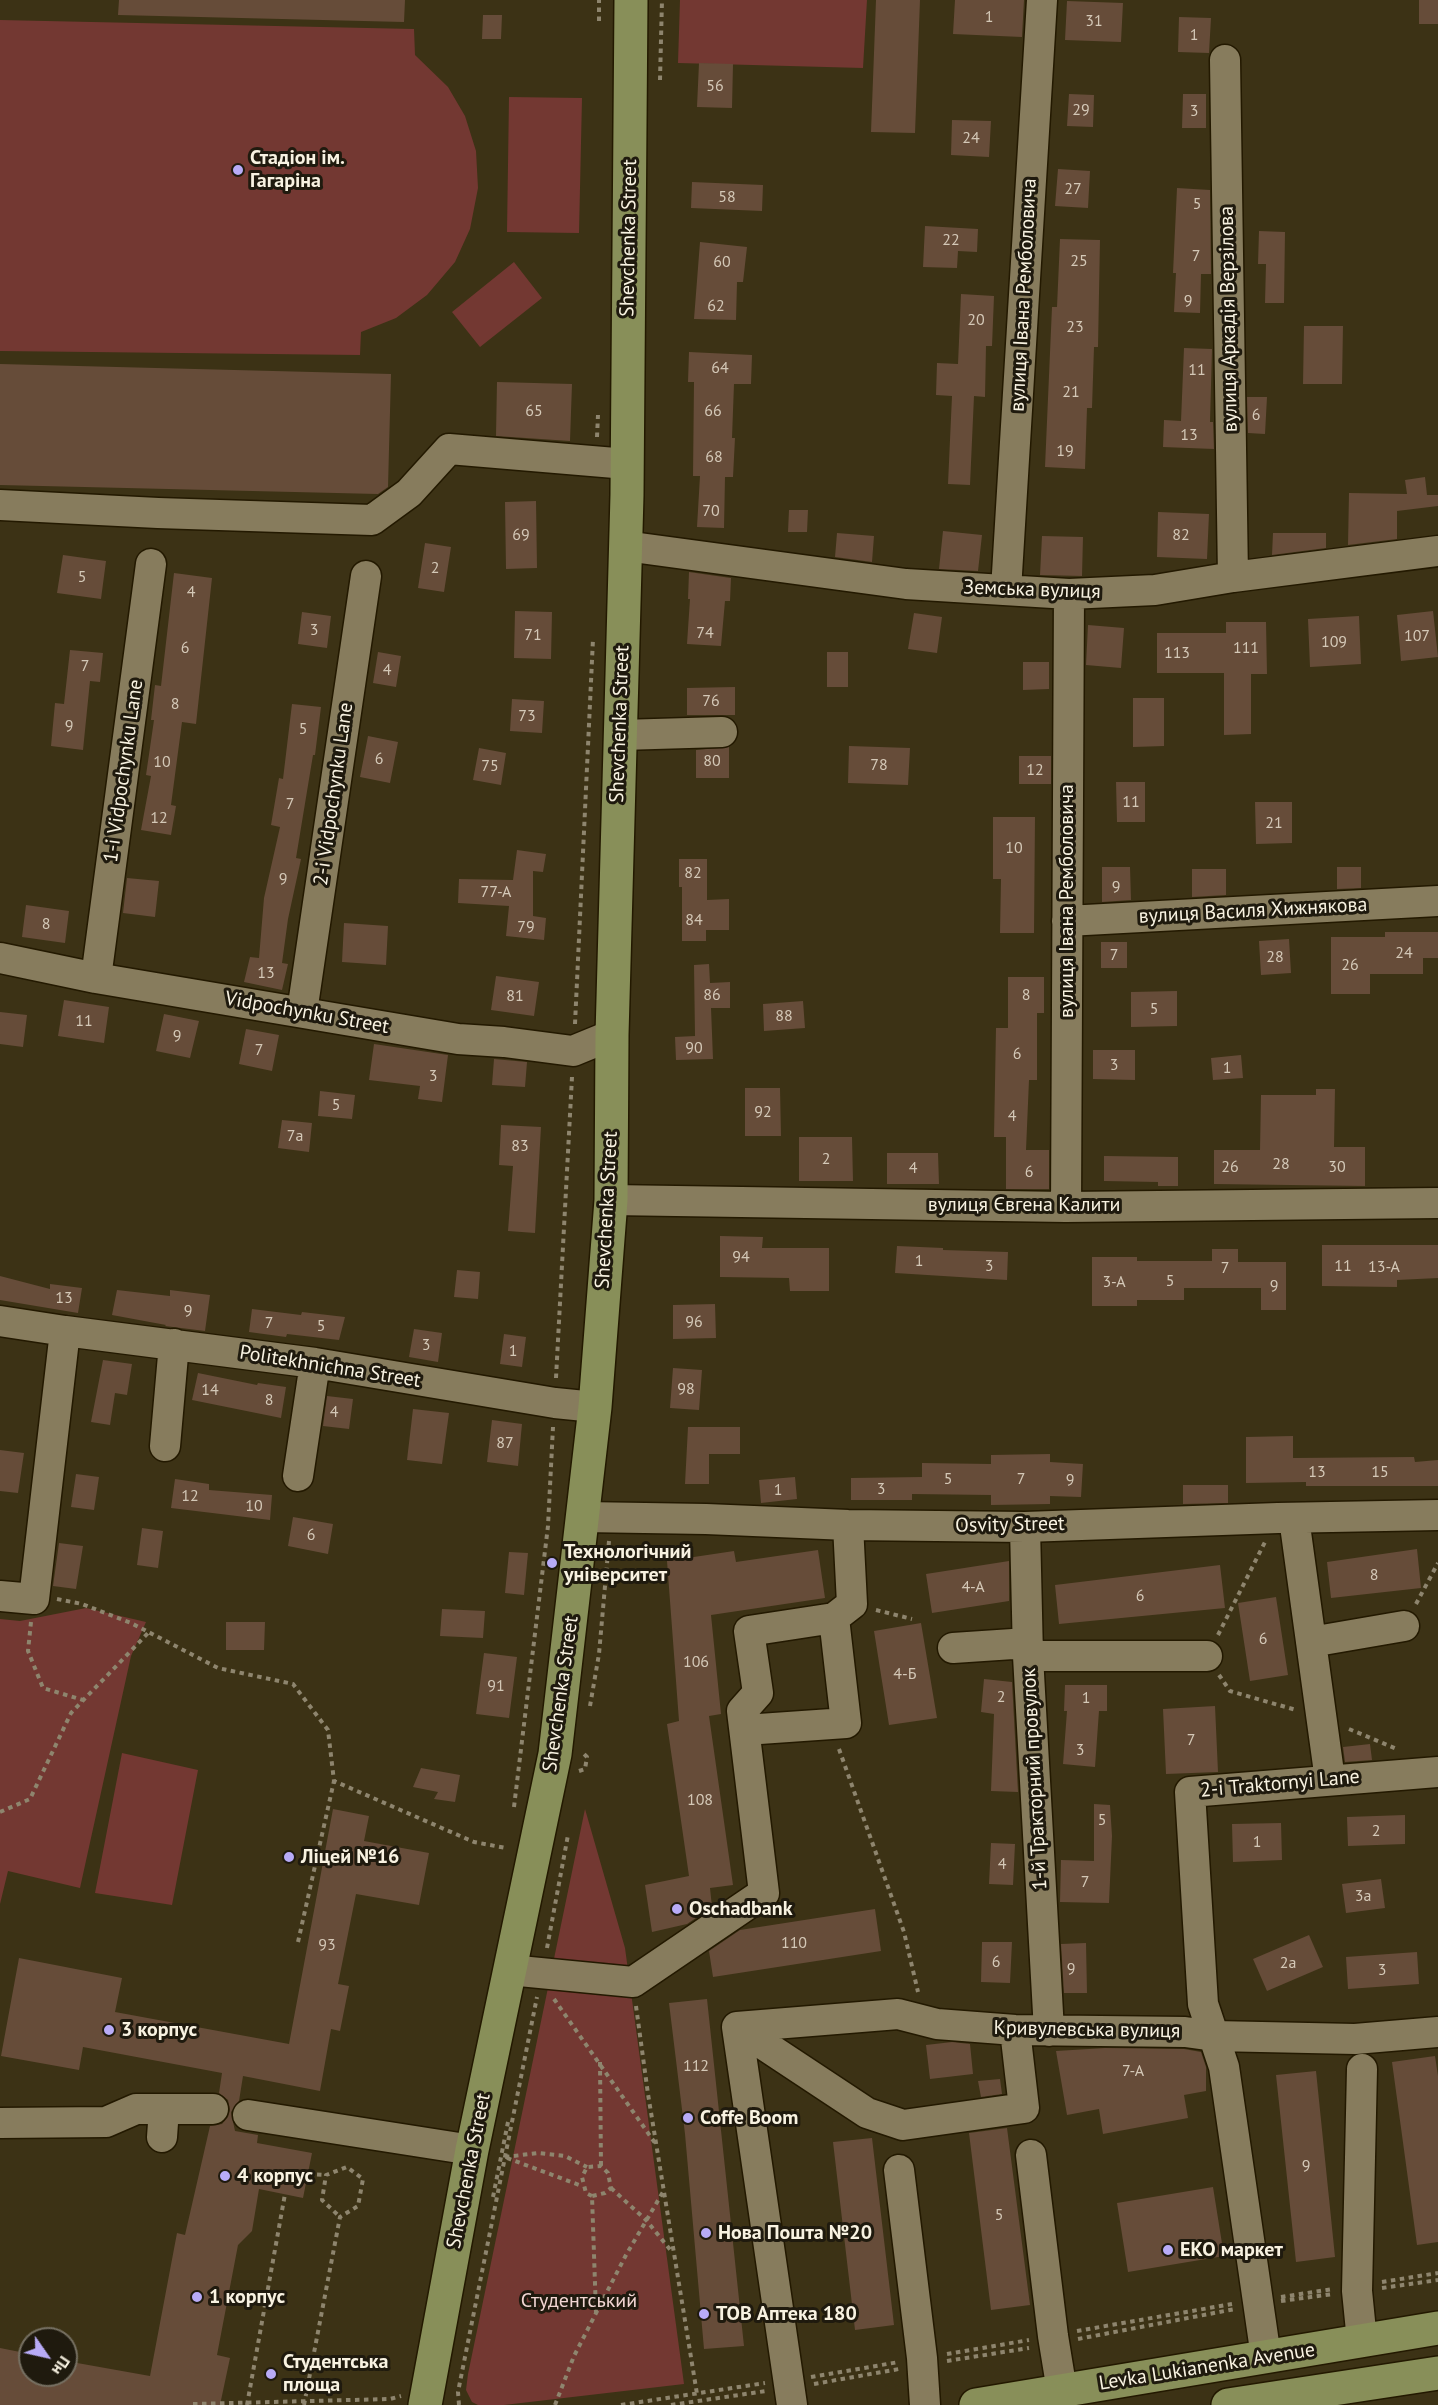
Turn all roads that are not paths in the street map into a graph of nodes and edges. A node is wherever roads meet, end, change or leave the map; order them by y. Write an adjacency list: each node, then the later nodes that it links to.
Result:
1 (631, 0): 4 (main road, Shevchenka Street)
2 (1042, 0): 11 (street, вулиця Івана Ремболовича)
3 (1225, 60): 10 (street, вулиця Аркадія Верзілова)
4 (627, 464): 5 (street); 6 (main road, Shevchenka Street)
5 (0, 505)
6 (625, 546): 11 (street, Земська вулиця); 14 (main road, Shevchenka Street)
7 (1438, 551): 10 (street, Земська вулиця)
8 (151, 564): 18 (street, 1-i Vidpochynku Lane)
9 (366, 576): 19 (street, 2-i Vidpochynku Lane)
10 (1233, 577): 12 (street, Земська вулиця)
11 (1006, 590): 12 (street, Земська вулиця)
12 (1069, 594): 16 (street, вулиця Івана Ремболовича)
13 (722, 732): 14 (street)
14 (621, 735): 20 (main road, Shevchenka Street)
15 (1438, 901): 16 (street, вулиця Василя Хижнякова)
16 (1067, 921): 23 (street, вулиця Івана Ремболовича)
17 (0, 958): 18 (street, Vidpochynku Street)
18 (96, 978): 19 (street, Vidpochynku Street)
19 (302, 1012): 20 (street, Vidpochynku Street)
20 (612, 1035): 21 (main road, Shevchenka Street)
21 (611, 1200): 23 (street, вулиця Євгена Калити); 28 (main road, Shevchenka Street)
22 (1438, 1203): 23 (street, вулиця Євгена Калити)
23 (1066, 1207)
24 (0, 1321): 25 (street, Politekhnichna Street)
25 (65, 1331): 26 (street, Politekhnichna Street); 36 (street)
26 (174, 1344): 27 (street, Politekhnichna Street); 29 (street)
27 (315, 1364): 28 (street, Politekhnichna Street); 30 (street)
28 (595, 1407): 32 (main road, Shevchenka Street)
29 (165, 1446)
30 (298, 1476)
31 (1438, 1515): 33 (street, Osvity Street)
32 (583, 1517): 34 (street, Osvity Street); 46 (main road, Shevchenka Street)
33 (1286, 1518): 35 (street, Osvity Street); 39 (street)
34 (848, 1525): 35 (street, Osvity Street); 37 (street)
35 (1025, 1527): 41 (street, 1-й Тракторний провулок)
36 (0, 1596)
37 (843, 1611): 43 (street); 43 (street)
38 (1404, 1626): 39 (street)
39 (1311, 1642): 45 (street)
40 (953, 1648): 41 (street)
41 (1028, 1649): 42 (street); 49 (street, 1-й Тракторний провулок)
42 (1207, 1656)
43 (744, 1730): 46 (street)
44 (1438, 1772): 45 (street, 2-i Traktornyi Lane)
45 (1330, 1780): 51 (street, 2-i Traktornyi Lane)
46 (509, 1970): 56 (main road, Shevchenka Street)
47 (737, 2027): 48 (street, Кривулевська вулиця); 48 (street); 65 (street)
48 (1015, 2030): 49 (street, Кривулевська вулиця)
49 (1049, 2031): 51 (street, Кривулевська вулиця)
50 (1438, 2032): 51 (street, Кривулевська вулиця)
51 (1214, 2037): 61 (street)
52 (1362, 2069): 60 (street)
53 (213, 2109): 55 (street)
54 (248, 2115): 56 (street)
55 (0, 2123)
56 (472, 2150): 64 (main road, Shevchenka Street)
57 (1031, 2155): 63 (street)
58 (899, 2170): 66 (street)
59 (1438, 2328): 60 (main road, Levka Lukianenka Avenue)
60 (1362, 2342): 61 (main road, Levka Lukianenka Avenue)
61 (1266, 2357): 63 (main road, Levka Lukianenka Avenue)
62 (1438, 2373): 68 (main road, Levka Lukianenka Avenue)
63 (1062, 2391): 67 (main road, Levka Lukianenka Avenue)
64 (413, 2400)
65 (792, 2405)
66 (925, 2405)
67 (976, 2405)
68 (1228, 2405)

